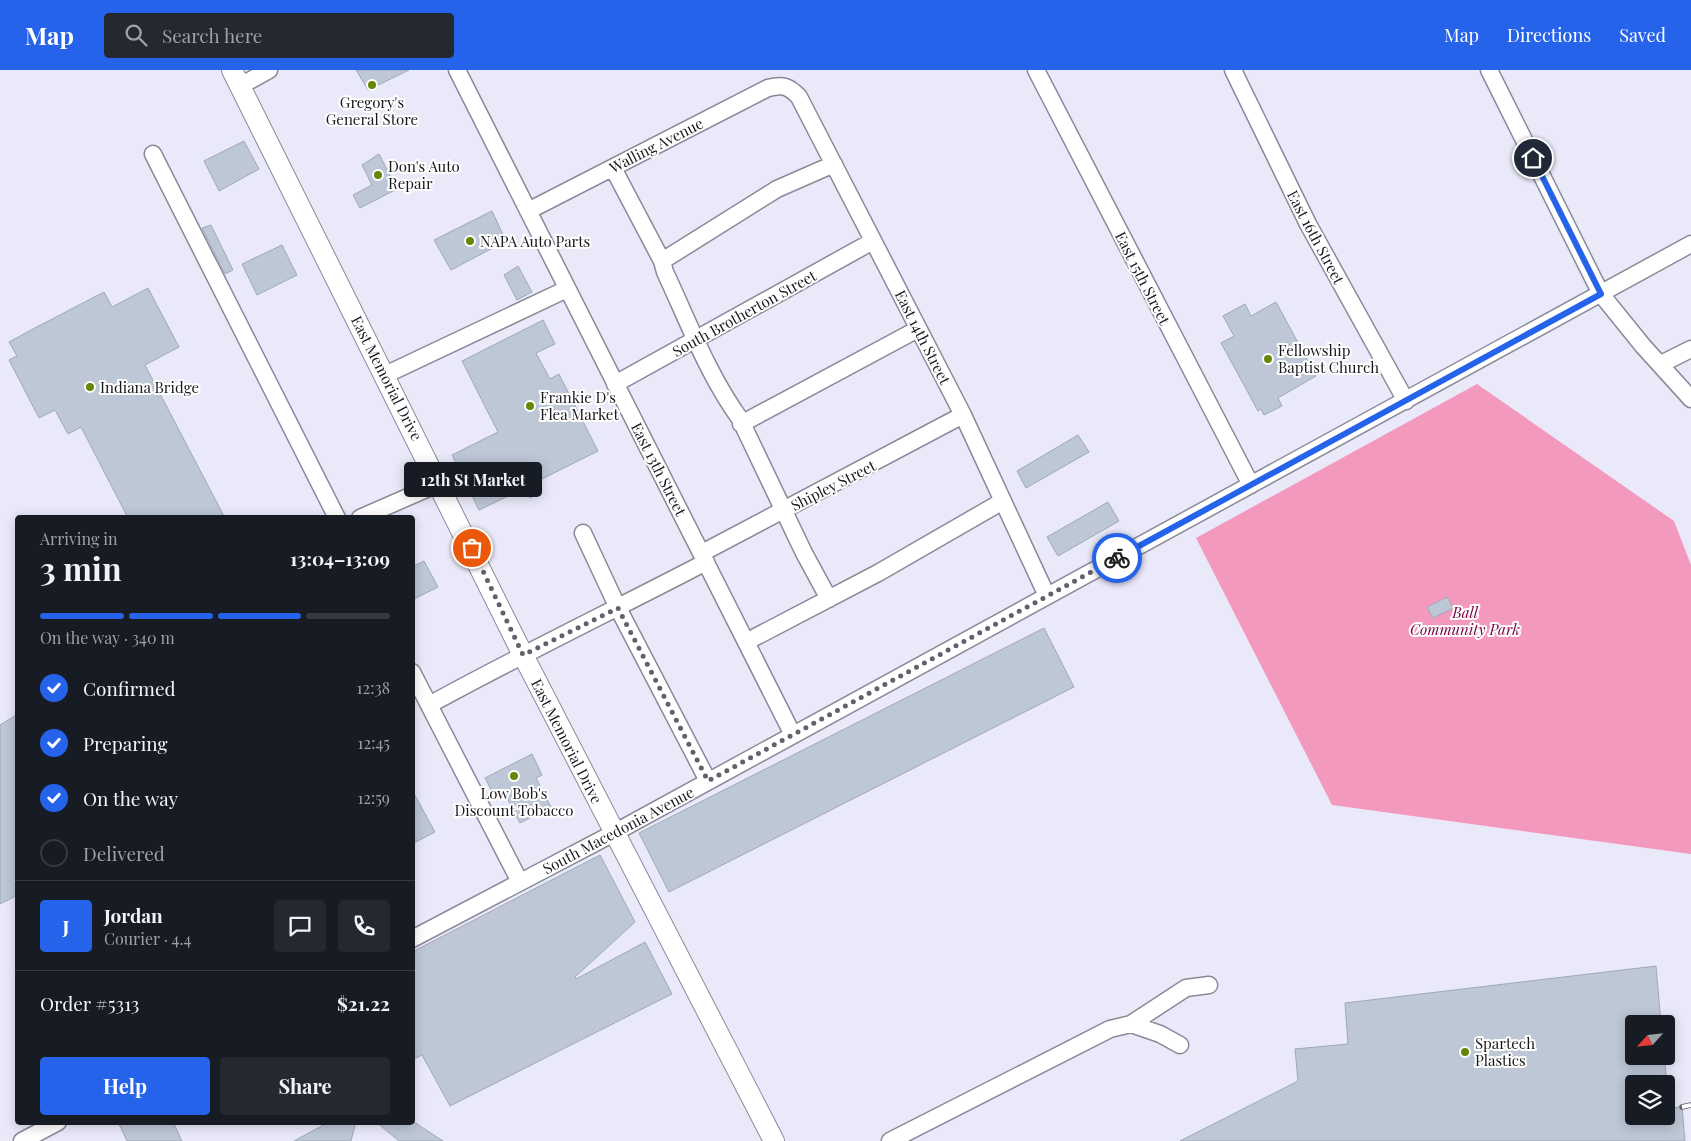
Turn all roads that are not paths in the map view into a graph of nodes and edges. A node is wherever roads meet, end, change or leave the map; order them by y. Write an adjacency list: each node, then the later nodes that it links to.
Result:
1 (269, 70): 6 (street)
2 (456, 70): 11 (street, East 13th Street)
3 (1036, 70): 28 (street, East 15th Street)
4 (1233, 70): 24 (street, East 16th Street)
5 (1489, 70): 16 (street)
6 (236, 78): 21 (main road, East Memorial Drive)
7 (786, 86): 9 (street, East 14th Street); 10 (street, Walling Avenue)
8 (153, 154): 31 (street)
9 (834, 164): 12 (street, East 14th Street); 14 (street)
10 (613, 168): 11 (street, Walling Avenue); 14 (street)
11 (528, 212): 15 (street, East 13th Street)
12 (873, 241): 17 (street, East 14th Street); 18 (street, South Brotherton Street)
13 (1691, 244): 16 (street, South Macedonia Avenue)
14 (662, 261): 18 (street)
15 (567, 289): 21 (street); 22 (street, East 13th Street)
16 (1601, 294): 20 (street); 24 (street, South Macedonia Avenue)
17 (918, 329): 25 (street, East 14th Street); 26 (street)
18 (696, 339): 22 (street, South Brotherton Street); 26 (street)
19 (1691, 349): 20 (street)
20 (1661, 364): 23 (street)
21 (385, 374): 27 (main road, East Memorial Drive)
22 (615, 384): 34 (street, East 13th Street)
23 (1691, 399)
24 (1406, 401): 28 (street, South Macedonia Avenue)
25 (963, 416): 29 (street, East 14th Street); 30 (street, Shipley Street)
26 (741, 424): 30 (street)
27 (440, 483): 32 (street); 39 (main road, East Memorial Drive)
28 (1251, 485): 35 (street, South Macedonia Avenue)
29 (1003, 501): 35 (street, East 14th Street); 36 (street)
30 (783, 511): 34 (street, Shipley Street); 36 (street)
31 (335, 515)
32 (367, 515)
33 (583, 533): 37 (street)
34 (704, 558): 37 (street, Shipley Street); 38 (street, East 13th Street)
35 (1047, 596): 42 (street, South Macedonia Avenue)
36 (829, 599): 38 (street)
37 (618, 608): 39 (street, Shipley Street); 43 (street)
38 (746, 642): 42 (street, East 13th Street)
39 (523, 655): 41 (street, Shipley Street); 44 (main road, East Memorial Drive)
40 (415, 678): 41 (street)
41 (429, 705): 45 (street)
42 (793, 735): 43 (street, South Macedonia Avenue)
43 (708, 781): 44 (street, South Macedonia Avenue)
44 (614, 832): 45 (street, South Macedonia Avenue); 52 (main road, East Memorial Drive)
45 (520, 882): 46 (street, South Macedonia Avenue)
46 (415, 937)
47 (1209, 985): 48 (street)
48 (1131, 1024): 49 (street); 53 (street)
49 (1180, 1045)
50 (52, 1125): 51 (street)
51 (22, 1141)
52 (774, 1141)
53 (890, 1141)

